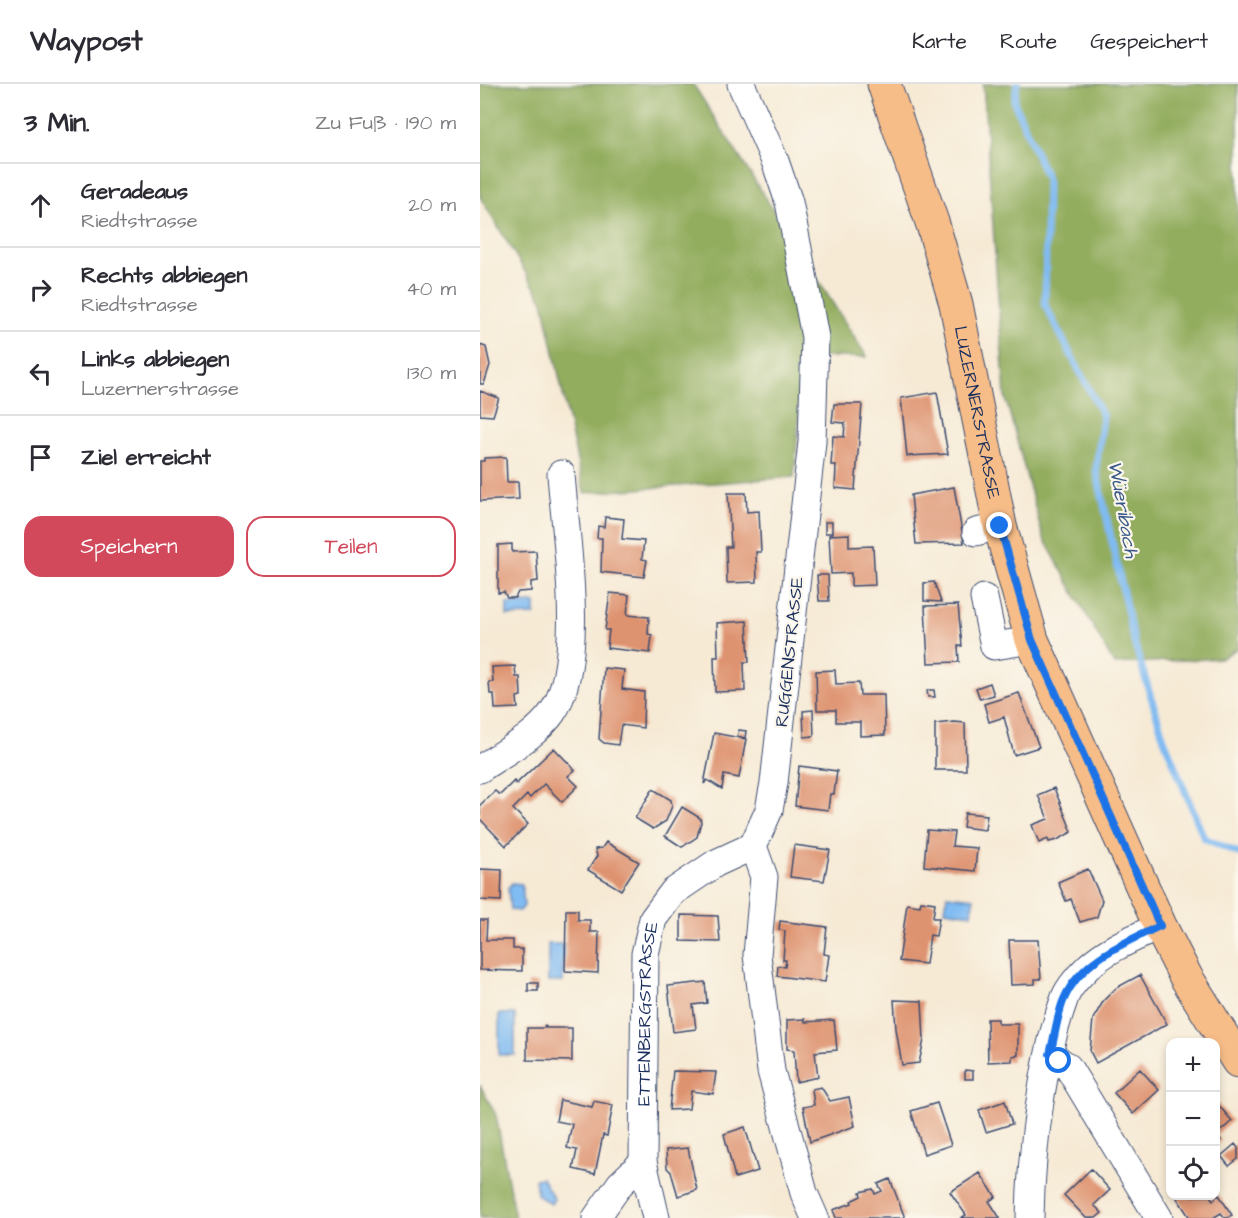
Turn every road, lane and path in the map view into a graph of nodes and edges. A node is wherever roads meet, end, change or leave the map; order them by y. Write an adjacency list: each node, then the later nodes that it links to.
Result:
1 (741, 84): 7 (street, RUGGENSTRASSE)
2 (884, 84): 5 (main road, LUZERNERSTRASSE)
3 (561, 474): 6 (street)
4 (984, 598): 5 (street)
5 (1032, 640): 8 (main road, LUZERNERSTRASSE)
6 (480, 769)
7 (753, 846): 11 (street, ETTENBERGSTRASSE); 14 (street)
8 (1160, 926): 9 (street); 10 (main road, LUZERNERSTRASSE)
9 (1050, 1054): 15 (street); 16 (street)
10 (1238, 1061)
11 (643, 1162): 12 (street); 13 (street, ETTENBERGSTRASSE)
12 (596, 1218)
13 (656, 1218)
14 (814, 1218)
15 (1030, 1218)
16 (1159, 1218)

